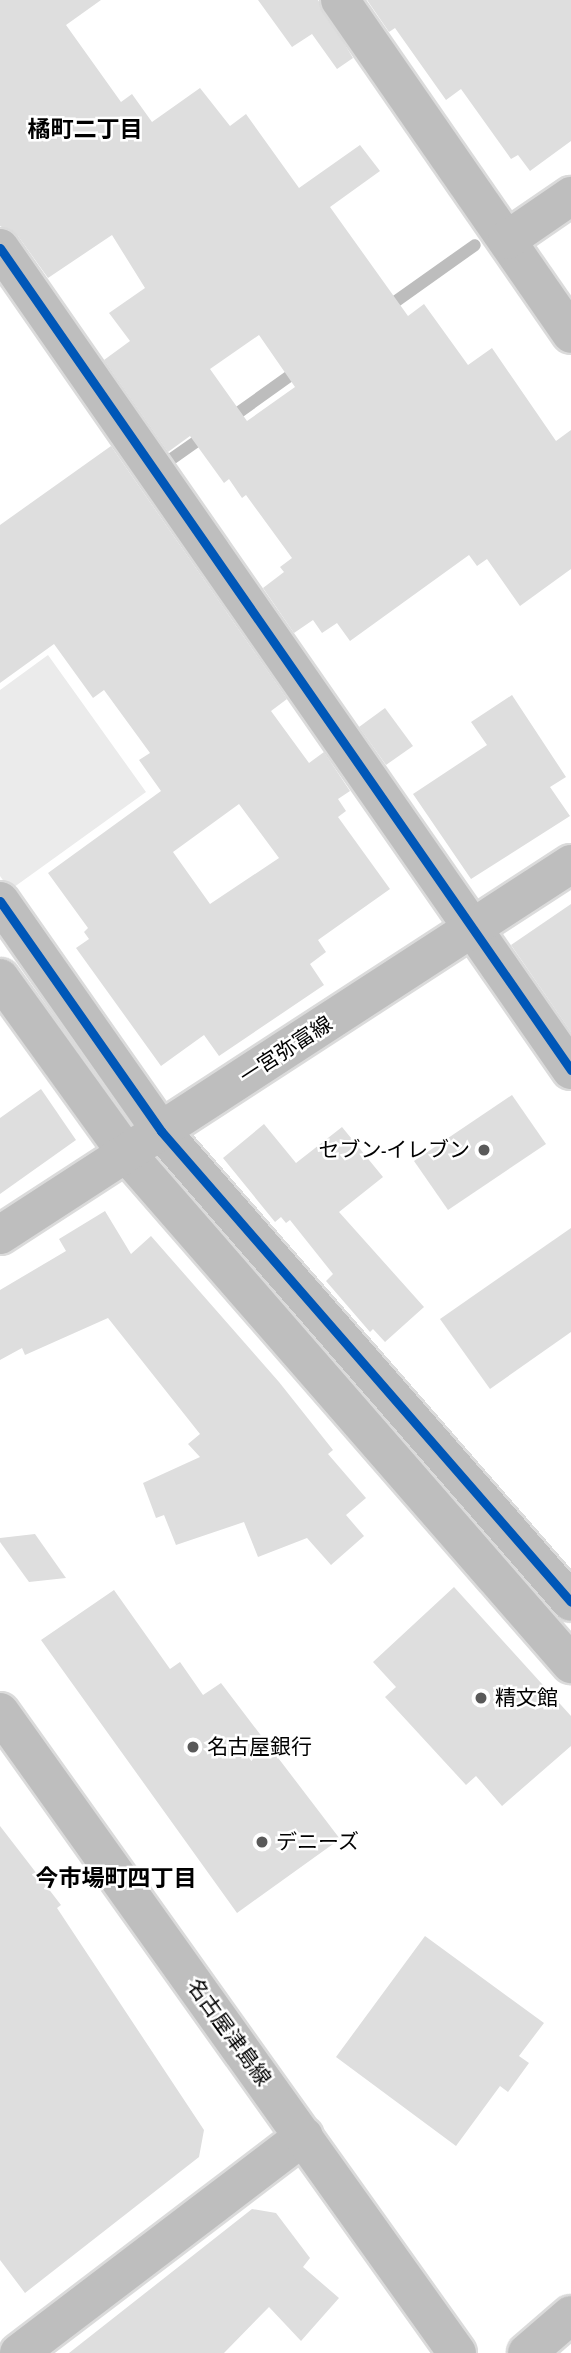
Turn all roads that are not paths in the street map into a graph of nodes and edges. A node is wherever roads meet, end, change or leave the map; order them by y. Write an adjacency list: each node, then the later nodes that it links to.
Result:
1 (340, 0): 3 (street)
2 (571, 196): 3 (street)
3 (507, 240): 5 (street)
4 (0, 248): 8 (street)
5 (571, 334)
6 (571, 864): 8 (street, 一宮弥富線)
7 (0, 901): 11 (street)
8 (472, 929): 10 (street); 11 (street, 一宮弥富線)
9 (0, 978): 12 (street)
10 (571, 1070)
11 (161, 1131): 12 (street, 一宮弥富線); 14 (street)
12 (126, 1153): 13 (street, 一宮弥富線); 15 (street)
13 (0, 1235)
14 (571, 1602)
15 (571, 1664)
16 (0, 1712): 17 (street, 名古屋津島線)
17 (304, 2136): 19 (street); 20 (street, 名古屋津島線)
18 (571, 2315): 21 (street)
19 (19, 2353)
20 (457, 2353)
21 (527, 2353)

